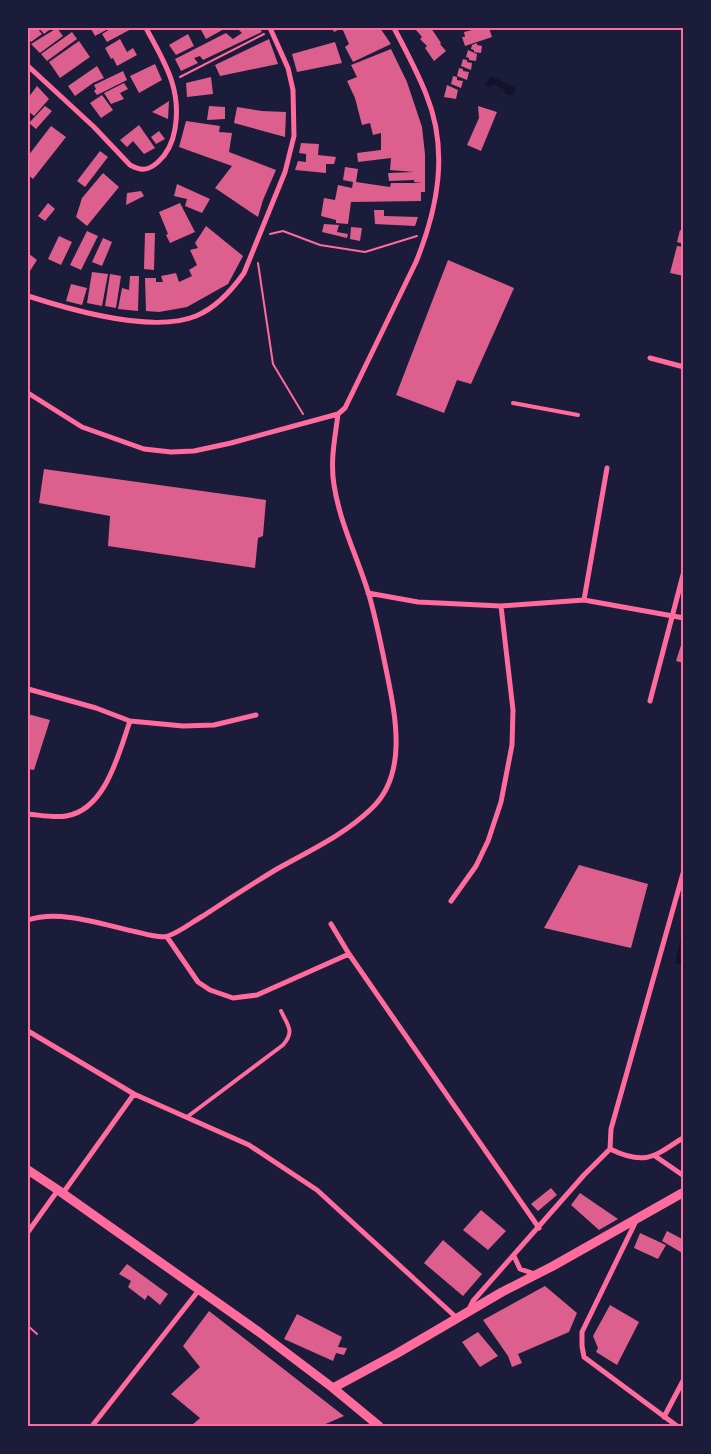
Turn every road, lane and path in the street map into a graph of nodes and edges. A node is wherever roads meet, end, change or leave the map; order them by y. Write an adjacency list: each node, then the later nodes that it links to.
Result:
1 (146, 28): 5 (street)
2 (394, 28): 7 (street)
3 (271, 29): 5 (path); 6 (street)
4 (28, 66): 5 (street)
5 (173, 80)
6 (262, 227): 7 (path); 9 (street)
7 (427, 232): 14 (street)
8 (258, 264): 16 (path)
9 (28, 296)
10 (650, 358): 11 (street)
11 (684, 367)
12 (28, 393): 16 (street)
13 (513, 403): 15 (lane)
14 (338, 414): 16 (street); 19 (street)
15 (578, 415)
16 (308, 422)
17 (607, 468): 20 (street)
18 (684, 571): 22 (street)
19 (368, 593): 21 (street); 33 (street)
20 (584, 600): 21 (street); 22 (street)
21 (501, 606): 30 (street)
22 (672, 615): 23 (street); 25 (street)
23 (684, 618)
24 (28, 689): 27 (street)
25 (650, 701)
26 (256, 715): 27 (street)
27 (130, 720): 28 (street)
28 (28, 814)
29 (684, 870): 40 (street)
30 (451, 901)
31 (28, 920): 33 (street)
32 (331, 924): 34 (street)
33 (167, 937): 34 (street)
34 (350, 954): 47 (street)
35 (281, 1011): 38 (lane)
36 (28, 1031): 37 (street)
37 (134, 1094): 38 (street); 44 (street)
38 (187, 1118): 53 (street)
39 (684, 1137): 41 (street)
40 (610, 1149): 41 (street); 47 (street)
41 (655, 1156): 43 (street)
42 (28, 1170): 44 (street)
43 (684, 1176)
44 (61, 1192): 48 (street); 51 (street)
45 (684, 1192): 46 (street)
46 (637, 1219): 50 (street); 58 (street)
47 (538, 1228): 49 (street)
48 (28, 1232)
49 (514, 1256): 50 (street); 52 (street)
50 (536, 1274): 52 (street)
51 (199, 1290): 57 (street); 60 (street)
52 (466, 1314): 53 (street)
53 (458, 1319): 57 (street)
54 (28, 1326): 55 (path)
55 (37, 1334)
56 (684, 1379): 58 (street)
57 (333, 1388): 61 (street)
58 (664, 1417): 59 (street)
59 (673, 1425)
60 (92, 1426)
61 (379, 1426)

